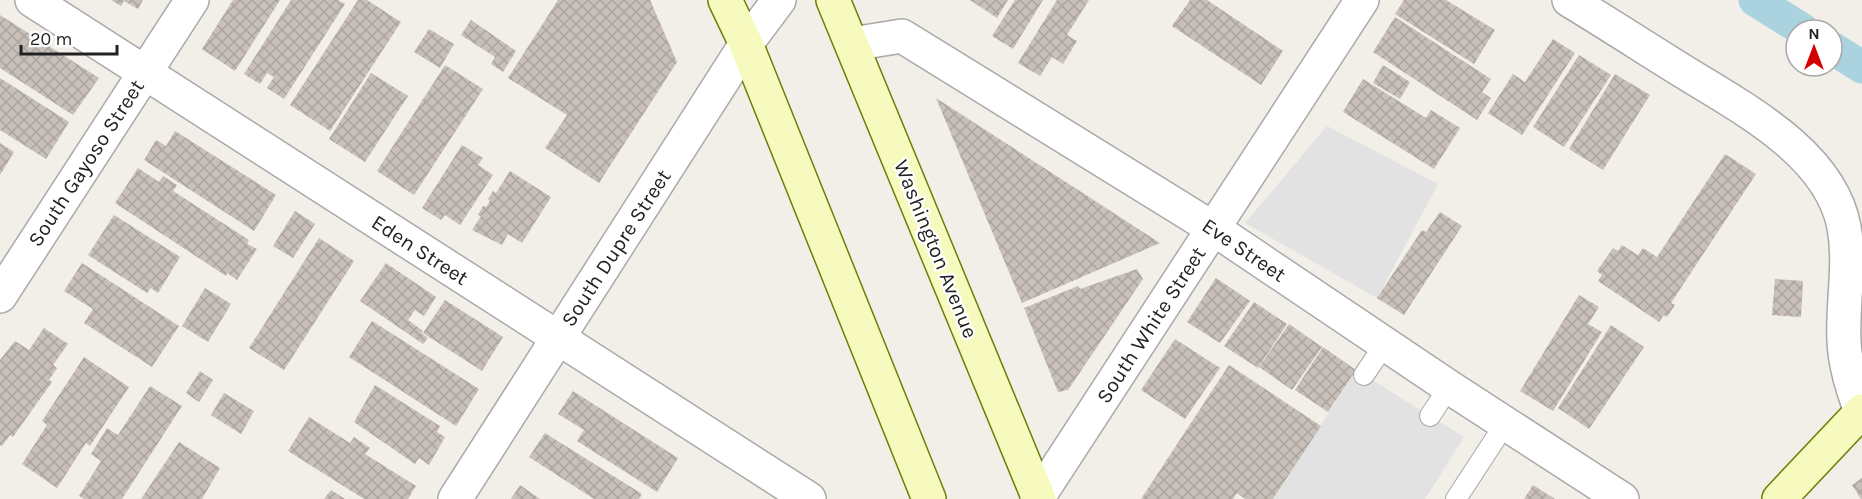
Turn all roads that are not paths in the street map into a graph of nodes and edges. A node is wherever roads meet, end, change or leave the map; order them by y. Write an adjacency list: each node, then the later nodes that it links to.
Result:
1 (32, 0): 10 (street, Eden Street)
2 (192, 0): 10 (street, South Gayoso Street)
3 (725, 0): 8 (street)
4 (779, 0): 8 (street, South Dupre Street)
5 (833, 0): 9 (street, Washington Avenue)
6 (1362, 0): 11 (street, South White Street)
7 (1569, 0): 17 (street)
8 (746, 44): 13 (street, South Dupre Street); 23 (street)
9 (852, 44): 11 (street, Eve Street); 20 (street, Washington Avenue)
10 (145, 73): 12 (street, South Gayoso Street); 13 (street, Eden Street)
11 (1214, 229): 14 (street, Eve Street); 20 (street, South White Street)
12 (0, 296)
13 (558, 339): 21 (street, South Dupre Street); 22 (street, Eden Street)
14 (1385, 344): 15 (lane); 16 (street, Eve Street)
15 (1364, 375)
16 (1449, 387): 18 (lane); 19 (street, Eve Street)
17 (1862, 411): 26 (street)
18 (1430, 416)
19 (1505, 424): 24 (lane); 25 (street, Eve Street)
20 (1038, 498)
21 (455, 499)
22 (808, 499)
23 (929, 499)
24 (1456, 499)
25 (1622, 499)
26 (1779, 499)

